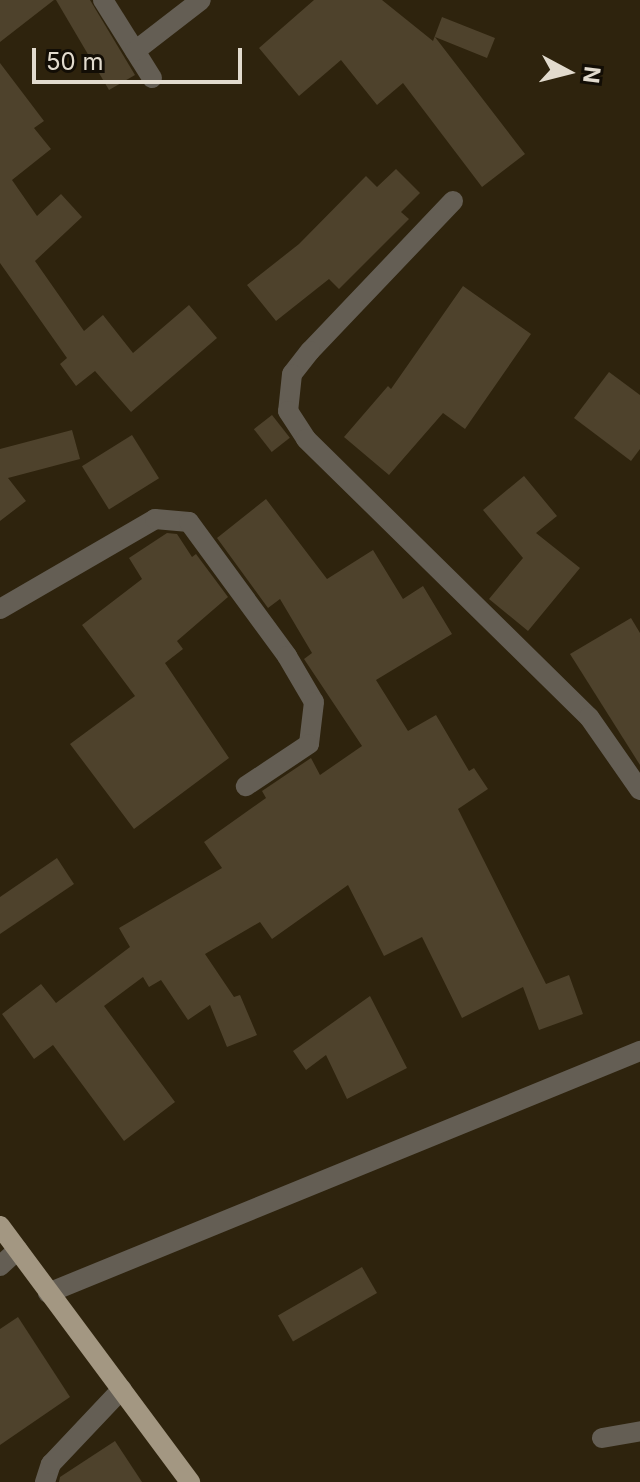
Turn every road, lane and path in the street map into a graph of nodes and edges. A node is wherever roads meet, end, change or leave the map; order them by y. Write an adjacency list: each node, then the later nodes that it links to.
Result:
1 (103, 0): 3 (street)
2 (201, 0): 3 (street)
3 (135, 51): 4 (street)
4 (152, 78)
5 (453, 201): 8 (street)
6 (0, 609): 7 (street)
7 (246, 786)
8 (640, 790)
9 (640, 1051): 13 (street)
10 (0, 1226): 11 (main road)
11 (18, 1250): 12 (street); 13 (main road)
12 (0, 1266)
13 (48, 1293): 14 (main road)
14 (122, 1389): 17 (street); 18 (main road)
15 (640, 1431): 16 (street)
16 (602, 1438)
17 (45, 1482)
18 (190, 1482)

